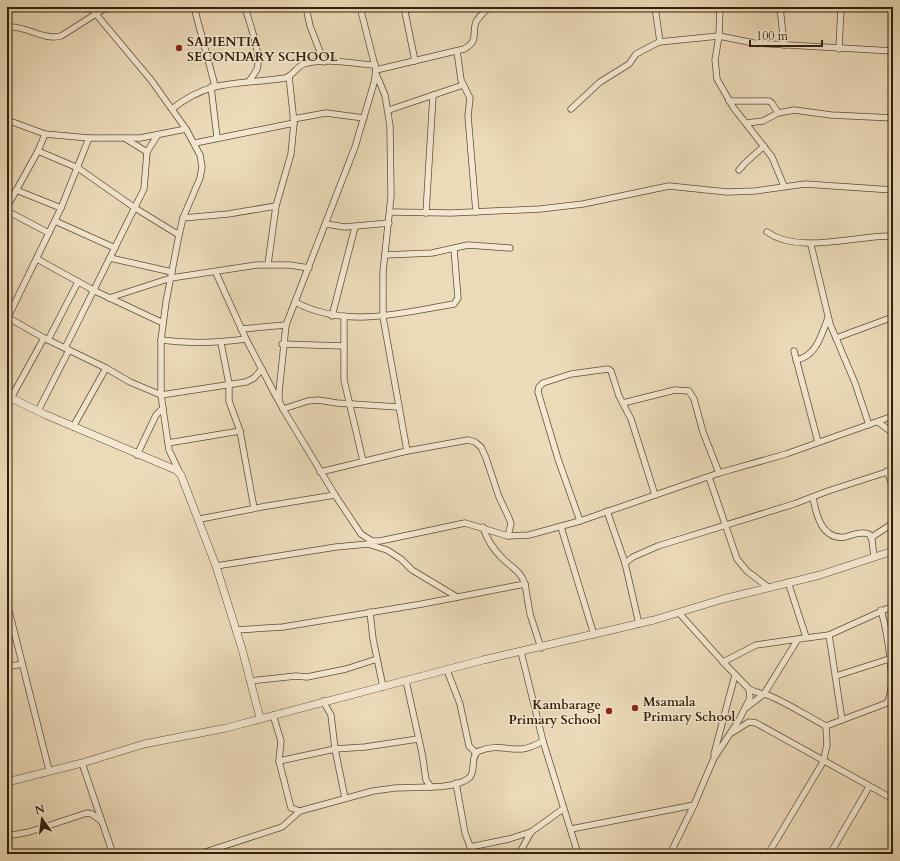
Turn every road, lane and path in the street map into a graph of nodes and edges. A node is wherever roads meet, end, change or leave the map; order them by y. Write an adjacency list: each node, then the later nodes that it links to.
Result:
1 (90, 7): 14 (street)
2 (108, 7): 14 (street)
3 (194, 7): 28 (street)
4 (245, 7): 26 (street)
5 (306, 7): 23 (street)
6 (360, 7): 24 (street)
7 (419, 7): 13 (street)
8 (489, 7): 20 (street)
9 (655, 7): 17 (street)
10 (720, 7): 16 (street)
11 (780, 7): 18 (street)
12 (842, 7): 19 (street)
13 (404, 9): 22 (street)
14 (95, 14): 15 (street); 31 (street)
15 (7, 27)
16 (719, 36): 17 (street); 18 (street); 30 (street)
17 (660, 42): 32 (street)
18 (784, 45): 19 (street)
19 (839, 49): 21 (street)
20 (457, 51): 22 (street); 27 (street)
21 (893, 51)
22 (415, 61): 24 (street)
23 (324, 62): 24 (street); 25 (street)
24 (375, 70): 33 (street); 35 (street)
25 (289, 76): 26 (street); 38 (street)
26 (250, 80): 28 (street)
27 (463, 85): 29 (street); 62 (street)
28 (213, 86): 31 (street); 43 (street)
29 (433, 95): 33 (street); 63 (street)
30 (729, 101): 34 (street); 39 (street)
31 (172, 109): 40 (street)
32 (571, 109)
33 (389, 110): 61 (street)
34 (778, 113): 36 (street); 39 (street)
35 (364, 118): 38 (street); 67 (street)
36 (893, 118)
37 (7, 120): 41 (street)
38 (293, 121): 43 (street); 56 (street)
39 (747, 123): 47 (street)
40 (186, 129): 42 (street); 46 (street)
41 (45, 134): 44 (street); 48 (street)
42 (156, 136): 45 (street); 49 (street)
43 (217, 137): 46 (street)
44 (89, 138): 45 (street); 50 (street)
45 (126, 139): 49 (street)
46 (195, 143): 64 (street)
47 (764, 146): 51 (street); 52 (street)
48 (38, 151): 50 (street); 55 (street)
49 (147, 152): 59 (street)
50 (78, 168): 58 (street); 59 (street)
51 (739, 170)
52 (784, 186): 53 (street); 62 (street)
53 (893, 190)
54 (7, 191): 55 (street)
55 (15, 192): 57 (street); 58 (street)
56 (276, 206): 64 (street); 80 (street)
57 (7, 207)
58 (61, 208): 65 (street)
59 (135, 208): 71 (street); 74 (street)
60 (7, 211): 70 (street)
61 (390, 212): 63 (street); 66 (street)
62 (476, 212): 63 (street)
63 (426, 213)
64 (183, 218): 71 (street)
65 (55, 221): 70 (street); 74 (street)
66 (389, 223): 68 (street); 77 (street)
67 (326, 224): 68 (street); 81 (street)
68 (355, 227): 88 (street)
69 (767, 232): 73 (street)
70 (49, 233): 79 (street)
71 (179, 235): 83 (street)
72 (893, 236): 73 (street)
73 (811, 245): 93 (street)
74 (115, 248): 78 (street)
75 (510, 248): 76 (street)
76 (454, 249): 77 (street); 91 (street)
77 (385, 255): 91 (street)
78 (110, 258): 83 (street); 85 (street)
79 (37, 259): 84 (street); 90 (street)
80 (268, 264): 81 (street); 82 (street)
81 (309, 268): 87 (street)
82 (216, 273): 83 (street); 96 (street)
83 (172, 275): 86 (street); 94 (street)
84 (78, 282): 85 (street); 98 (street)
85 (95, 291): 86 (street); 104 (street)
86 (109, 298): 94 (street)
87 (295, 302): 88 (street); 95 (street)
88 (332, 316): 89 (street)
89 (344, 316): 91 (street); 103 (street)
90 (8, 317): 98 (street)
91 (383, 317): 115 (street)
92 (893, 317): 97 (street)
93 (828, 318): 97 (street); 106 (street)
94 (163, 323): 100 (street)
95 (286, 325): 96 (street); 102 (street)
96 (242, 329): 99 (street)
97 (836, 338): 121 (street)
98 (46, 339): 104 (street); 111 (street)
99 (246, 339): 101 (street); 108 (street)
100 (161, 340): 101 (street); 110 (street)
101 (221, 343): 109 (street)
102 (282, 344): 103 (street); 112 (street)
103 (344, 346): 113 (street)
104 (67, 349): 107 (street); 118 (street)
105 (794, 351): 106 (street)
106 (796, 360): 125 (street)
107 (106, 368): 110 (street); 122 (street)
108 (262, 369): 109 (street); 112 (street)
109 (229, 384): 110 (street); 123 (street)
110 (160, 395): 116 (street)
111 (9, 397): 118 (street)
112 (279, 401): 117 (street)
113 (350, 404): 115 (street); 117 (street); 129 (street)
114 (622, 404): 132 (street); 136 (street); 142 (street)
115 (398, 407): 127 (street)
116 (163, 408): 126 (street); 128 (street)
117 (283, 409): 131 (street)
118 (38, 411): 122 (street)
119 (893, 416): 120 (street)
120 (878, 422): 121 (street); 124 (street)
121 (869, 425): 125 (street)
122 (73, 427): 128 (street)
123 (240, 431): 126 (street); 139 (street)
124 (893, 433)
125 (818, 442): 132 (street)
126 (168, 443): 133 (street)
127 (407, 451): 129 (street); 147 (street)
128 (137, 455): 133 (street)
129 (363, 461): 131 (street)
130 (890, 471): 135 (street); 138 (street)
131 (320, 472): 137 (street)
132 (720, 473): 134 (street)
133 (181, 475): 141 (street)
134 (709, 477): 136 (street); 144 (street)
135 (893, 487)
136 (655, 495): 140 (street)
137 (335, 496): 139 (street); 146 (street)
138 (813, 497): 144 (street); 148 (street)
139 (254, 508): 141 (street)
140 (607, 511): 142 (street); 151 (street)
141 (200, 519): 152 (street)
142 (580, 521): 145 (street)
143 (893, 523): 148 (street)
144 (724, 525): 151 (street); 155 (street)
145 (561, 527): 147 (street); 165 (street)
146 (483, 528): 147 (street); 154 (street)
147 (508, 536)
148 (872, 537): 150 (street)
149 (893, 551): 150 (street)
150 (874, 557): 153 (street)
151 (625, 563): 163 (street)
152 (216, 566): 156 (street); 164 (street)
153 (788, 582): 155 (street); 167 (street)
154 (525, 584): 156 (street); 169 (street)
155 (768, 587): 161 (street)
156 (457, 597): 160 (street)
157 (7, 603): 162 (street)
158 (893, 606): 159 (street)
159 (881, 610): 166 (street); 172 (street)
160 (370, 612): 164 (street); 171 (street)
161 (679, 612): 163 (street); 173 (street)
162 (9, 616): 174 (street)
163 (639, 624): 165 (street)
164 (236, 630): 179 (street)
165 (594, 635): 169 (street)
166 (829, 635): 167 (street); 178 (street)
167 (806, 637): 168 (street)
168 (798, 639): 173 (street); 183 (street)
169 (541, 648): 170 (street)
170 (521, 652): 176 (street); 192 (street)
171 (377, 659): 179 (street); 181 (street)
172 (889, 659): 178 (street); 188 (street)
173 (723, 662): 177 (street)
174 (22, 664): 175 (street); 199 (street)
175 (7, 667)
176 (447, 670): 180 (street); 194 (street)
177 (735, 675): 182 (street); 195 (street)
178 (836, 676): 188 (street)
179 (250, 681): 187 (street)
180 (406, 682): 181 (street); 191 (street)
181 (383, 686): 184 (street)
182 (749, 689): 183 (street); 185 (street)
183 (764, 694): 185 (street); 189 (street)
184 (323, 701): 186 (street); 193 (street)
185 (747, 707): 190 (street)
186 (273, 715): 187 (street); 196 (street)
187 (260, 718): 198 (street)
188 (842, 720): 189 (street)
189 (826, 726): 197 (street)
190 (729, 734): 195 (street); 197 (street)
191 (418, 739): 193 (street); 202 (street)
192 (543, 742): 194 (street); 210 (street)
193 (335, 749): 196 (street); 206 (street)
194 (476, 753): 201 (street)
195 (714, 758): 208 (street)
196 (279, 761): 209 (street)
197 (823, 762): 203 (street); 224 (street)
198 (82, 763): 199 (street); 213 (street)
199 (49, 770): 200 (street)
200 (7, 782)
201 (456, 783): 202 (street); 217 (street)
202 (431, 787): 206 (street)
203 (869, 787): 204 (street); 225 (street)
204 (882, 793): 205 (street); 207 (street)
205 (893, 794)
206 (345, 798): 211 (street)
207 (893, 799)
208 (694, 805): 214 (street); 223 (street)
209 (291, 808): 211 (street); 212 (street)
210 (564, 809): 214 (street); 215 (street)
211 (300, 810): 212 (street)
212 (291, 820): 219 (street)
213 (101, 821): 216 (street); 218 (street)
214 (571, 829): 222 (street)
215 (532, 832): 217 (street); 221 (street)
216 (7, 836)
217 (470, 846): 220 (street)
218 (113, 854)
219 (199, 854)
220 (473, 854)
221 (519, 854)
222 (578, 854)
223 (670, 854)
224 (768, 854)
225 (830, 854)

